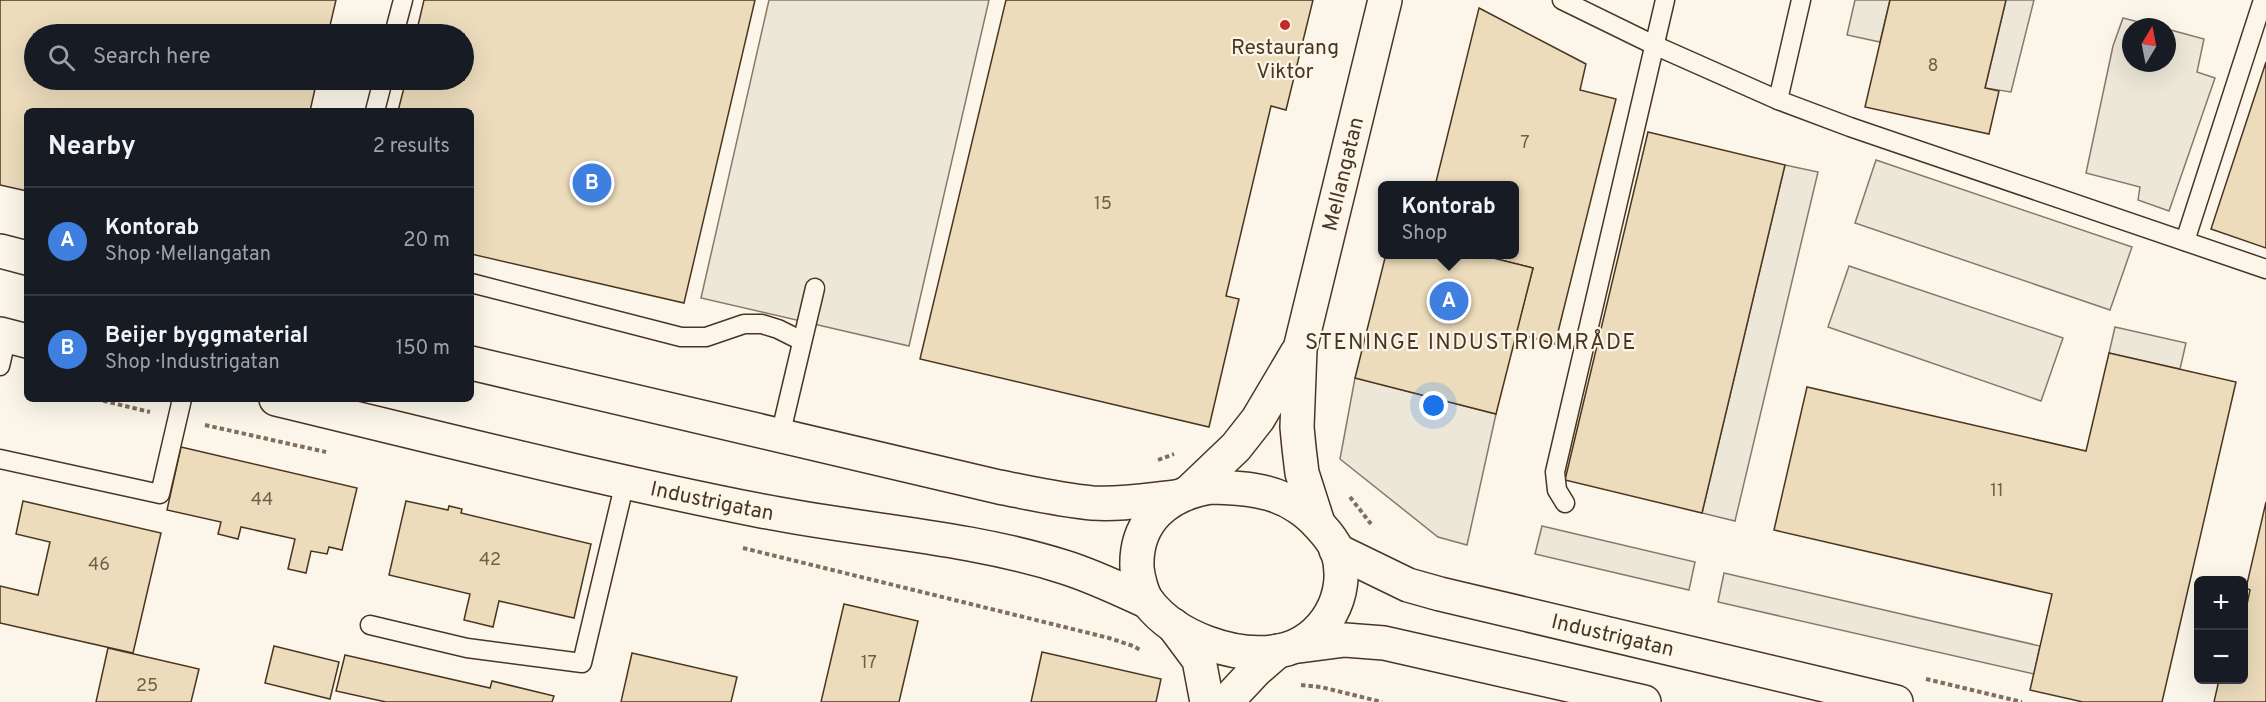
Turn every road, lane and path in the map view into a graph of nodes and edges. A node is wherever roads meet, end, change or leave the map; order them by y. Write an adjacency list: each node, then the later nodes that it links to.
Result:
1 (403, 0): 7 (lane)
2 (1385, 0): 19 (main road, Mellangatan)
3 (1562, 0): 8 (lane)
4 (1665, 0): 8 (lane)
5 (1801, 0): 10 (lane)
6 (2263, 0): 12 (lane)
7 (397, 24)
8 (1654, 45): 10 (lane); 30 (lane)
9 (380, 90): 11 (lane)
10 (1778, 100): 12 (lane)
11 (376, 108)
12 (2185, 242): 15 (lane)
13 (0, 251): 14 (main road)
14 (24, 257)
15 (2266, 269)
16 (474, 284): 18 (lane)
17 (815, 288): 18 (lane)
18 (802, 341): 25 (lane)
19 (1300, 349): 29 (main road, Mellangatan); 31 (main road, Mellangatan)
20 (474, 364): 25 (main road)
21 (108, 402): 24 (path)
22 (181, 402): 24 (lane)
23 (289, 402): 28 (main road, Industrigatan)
24 (177, 419): 26 (path); 27 (lane)
25 (780, 435): 29 (main road)
26 (327, 453)
27 (0, 459)
28 (625, 482): 34 (main road, Industrigatan); 35 (lane)
29 (1183, 494): 31 (main road); 34 (main road)
30 (1565, 503)
31 (1318, 523): 33 (main road)
32 (734, 546): 38 (path)
33 (1336, 550): 37 (main road); 45 (main road, Industrigatan)
34 (1148, 602): 36 (main road)
35 (370, 625)
36 (1173, 626): 37 (main road); 41 (main road)
37 (1288, 649): 40 (main road); 42 (main road)
38 (1150, 656)
39 (1299, 685): 43 (path)
40 (1560, 691): 44 (main road)
41 (1208, 702)
42 (1226, 702)
43 (1382, 702)
44 (1644, 702)
45 (1896, 702)

